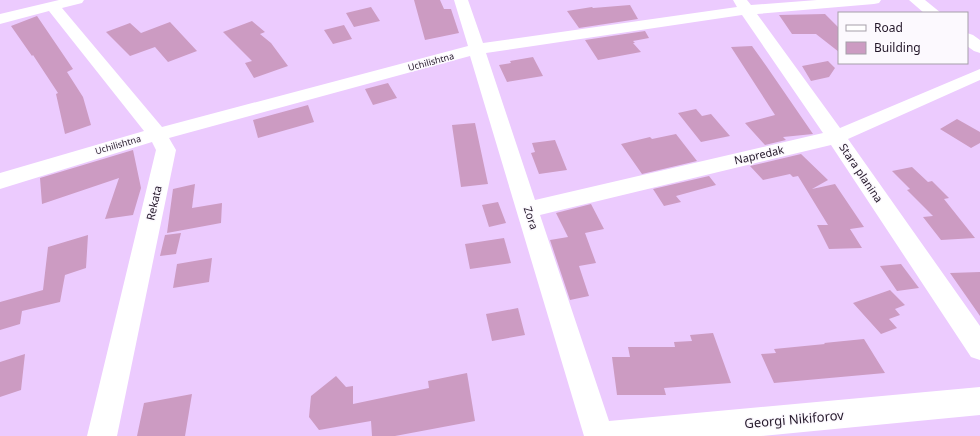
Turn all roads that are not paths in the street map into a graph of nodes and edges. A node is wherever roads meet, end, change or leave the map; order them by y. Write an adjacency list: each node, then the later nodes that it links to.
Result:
1 (77, 0): 6 (street)
2 (460, 0): 13 (street, Zora)
3 (874, 0): 5 (street, Uchilishtna)
4 (916, 0): 7 (street)
5 (743, 5): 13 (street, Uchilishtna); 16 (street, Stara planina)
6 (52, 6): 8 (street); 15 (street, Rekata)
7 (932, 12)
8 (0, 18)
9 (968, 37): 10 (street)
10 (980, 37)
11 (968, 38): 12 (street)
12 (980, 48)
13 (477, 50): 15 (street, Uchilishtna); 18 (street, Zora)
14 (980, 74): 16 (street, Napredak)
15 (157, 134): 17 (street, Uchilishtna); 21 (street, Rekata)
16 (836, 137): 18 (street, Napredak); 19 (street, Stara planina)
17 (0, 181)
18 (528, 210): 22 (street, Zora)
19 (980, 348)
20 (980, 401): 23 (street, Georgi Nikiforov)
21 (102, 436)
22 (600, 436)
23 (609, 436)

